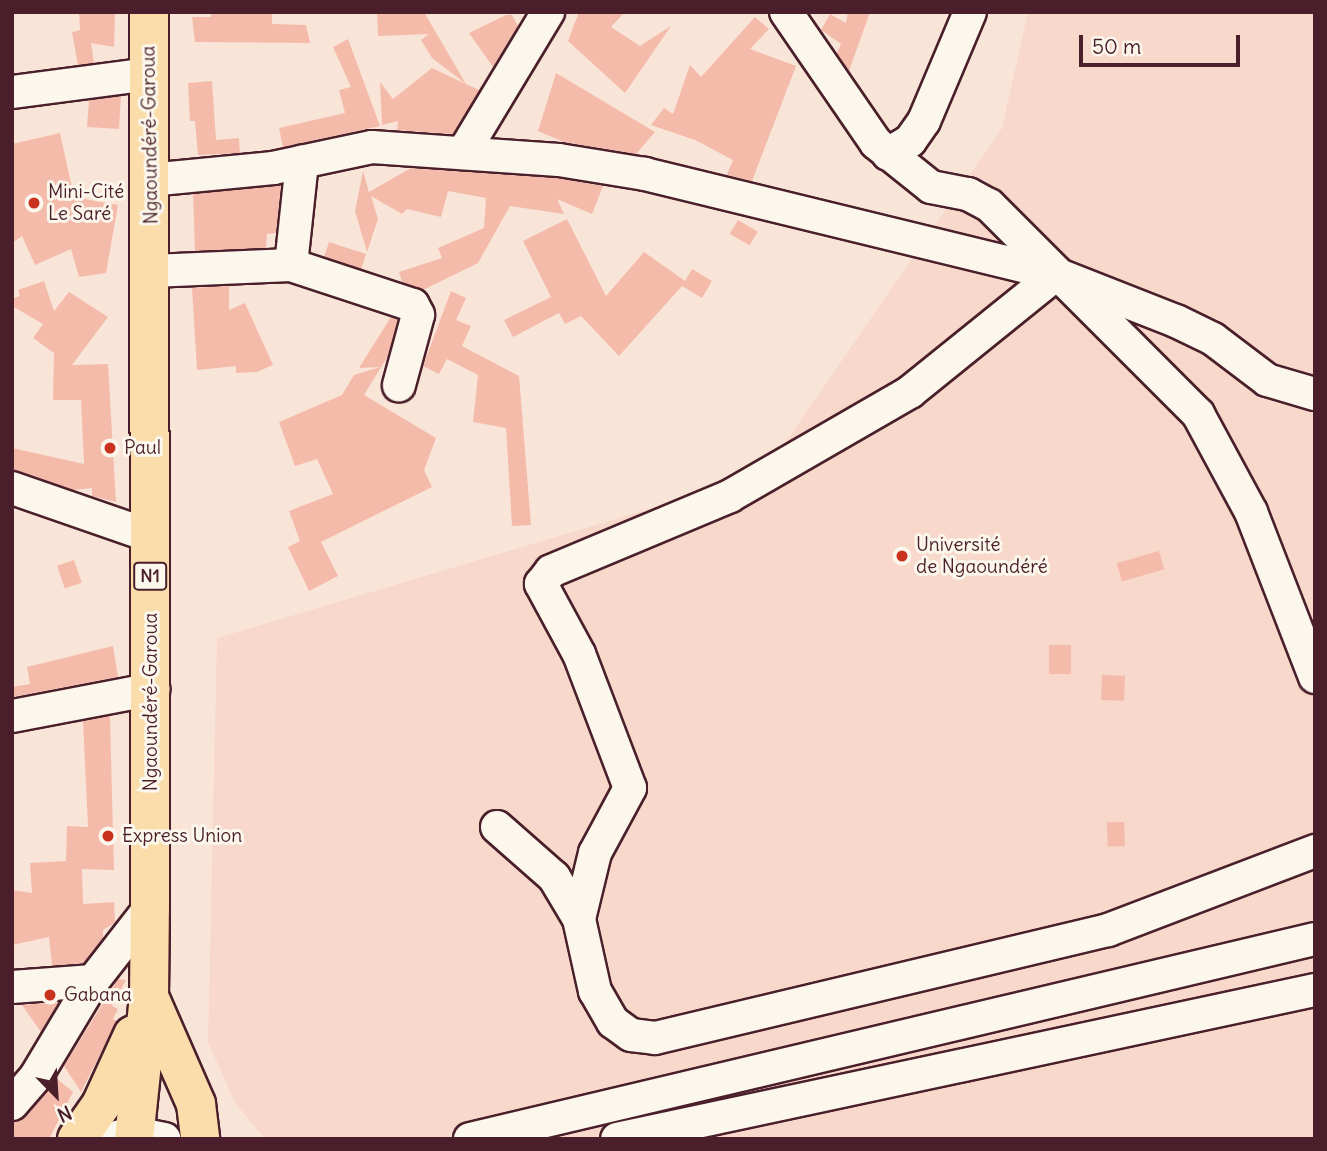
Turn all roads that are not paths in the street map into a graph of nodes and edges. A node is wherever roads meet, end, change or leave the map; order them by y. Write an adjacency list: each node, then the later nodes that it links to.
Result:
1 (149, 12): 5 (highway, Ngaoundéré-Garoua / N1)
2 (548, 12): 7 (street)
3 (786, 12): 8 (street)
4 (971, 12): 8 (street)
5 (148, 74): 6 (street); 10 (highway, Ngaoundéré-Garoua / N1)
6 (12, 92)
7 (463, 153): 9 (street); 12 (street)
8 (888, 154): 11 (street)
9 (302, 162): 10 (street); 13 (street)
10 (149, 180): 14 (highway, Ngaoundéré-Garoua / N1)
11 (931, 187): 12 (street); 15 (street)
12 (912, 236): 15 (street)
13 (291, 265): 14 (street); 16 (street)
14 (152, 271): 19 (highway, Ngaoundéré-Garoua / N1)
15 (1056, 274): 17 (street); 20 (street); 26 (street)
16 (399, 385)
17 (1315, 394)
18 (12, 488): 19 (street)
19 (148, 535): 21 (highway, Ngaoundéré-Garoua / N1)
20 (1315, 677)
21 (153, 689): 22 (street); 25 (highway, Ngaoundéré-Garoua / N1)
22 (12, 716)
23 (496, 827): 26 (street)
24 (1315, 851): 26 (street)
25 (150, 908): 28 (street); 31 (highway, Ngaoundéré-Garoua / N1)
26 (579, 919)
27 (1315, 939): 36 (street)
28 (93, 981): 29 (street); 32 (street)
29 (12, 987)
30 (1315, 990): 37 (street)
31 (149, 997): 33 (highway, Ngaoundéré-Garoua / N1); 34 (highway); 35 (highway)
32 (12, 1104)
33 (135, 1137)
34 (77, 1139)
35 (200, 1139)
36 (470, 1139)
37 (617, 1139)

